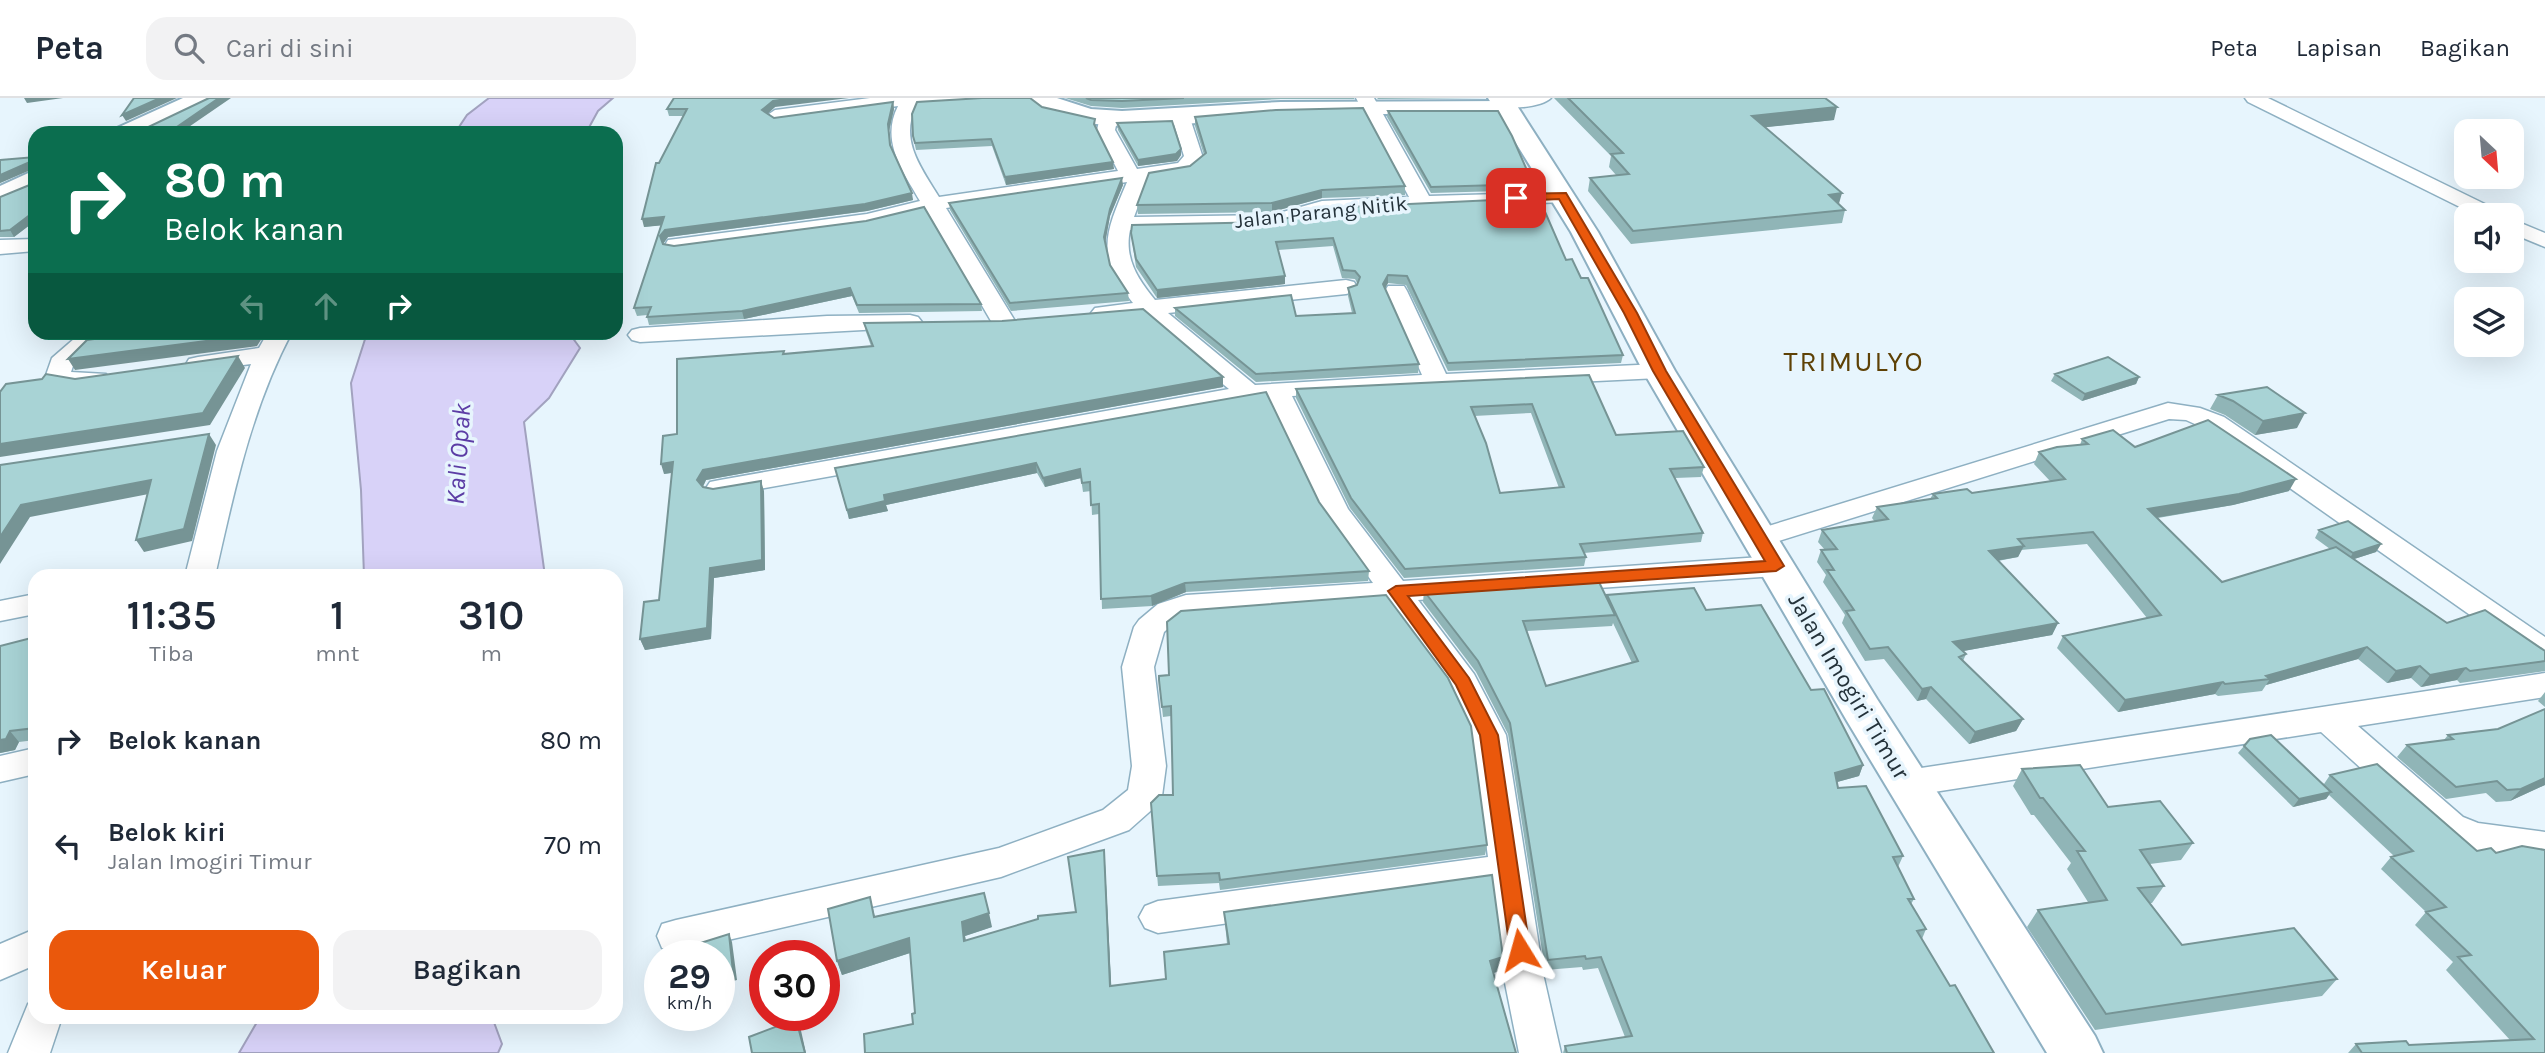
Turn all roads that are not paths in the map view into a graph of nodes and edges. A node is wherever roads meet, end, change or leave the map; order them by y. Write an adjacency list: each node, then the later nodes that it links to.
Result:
1 (202, 98): 11 (main road)
2 (981, 98): 5 (street)
3 (1038, 98): 10 (main road)
4 (2254, 98): 17 (street)
5 (911, 100): 8 (street); 18 (street)
6 (1513, 101): 7 (main road); 15 (main road, Jalan Imogiri Timur)
7 (1367, 103): 9 (main road); 16 (street)
8 (775, 116)
9 (1180, 116): 10 (main road); 12 (street)
10 (1109, 117): 12 (street)
11 (141, 126)
12 (1135, 175): 18 (street); 19 (street)
13 (28, 182): 14 (main road)
14 (0, 196)
15 (1563, 196): 16 (street, Jalan Parang Nitik); 35 (main road, Jalan Imogiri Timur)
16 (1422, 202): 19 (street, Jalan Parang Nitik)
17 (2468, 203)
18 (932, 204): 23 (street); 29 (street)
19 (1121, 224): 27 (street)
20 (2524, 231): 21 (street)
21 (2545, 241)
22 (28, 245): 24 (street)
23 (676, 245)
24 (0, 247)
25 (1346, 288): 27 (street)
26 (1396, 290): 37 (street)
27 (1148, 309): 28 (street); 38 (street)
28 (1086, 315)
29 (976, 321)
30 (936, 322): 31 (street)
31 (640, 335)
32 (88, 340): 36 (street)
33 (274, 343): 34 (street); 41 (street)
34 (175, 367)
35 (1659, 371): 37 (street); 40 (main road, Jalan Imogiri Timur)
36 (122, 375)
37 (1437, 381): 38 (street)
38 (1263, 391): 39 (street); 42 (street)
39 (717, 489)
40 (1767, 552): 42 (street); 45 (street); 50 (main road, Jalan Imogiri Timur)
41 (199, 569)
42 (1396, 591): 52 (street); 54 (street)
43 (28, 605): 44 (street)
44 (0, 611)
45 (2545, 652)
46 (2545, 685): 47 (street)
47 (2328, 719): 50 (street); 51 (street)
48 (28, 763): 49 (street)
49 (0, 769)
50 (1908, 783): 60 (main road, Jalan Imogiri Timur)
51 (2545, 847)
52 (1508, 869): 53 (street); 59 (street)
53 (1158, 917)
54 (676, 936)
55 (28, 949): 56 (street)
56 (0, 962)
57 (39, 1024): 58 (street)
58 (29, 1053)
59 (1540, 1053)
60 (2076, 1053)

